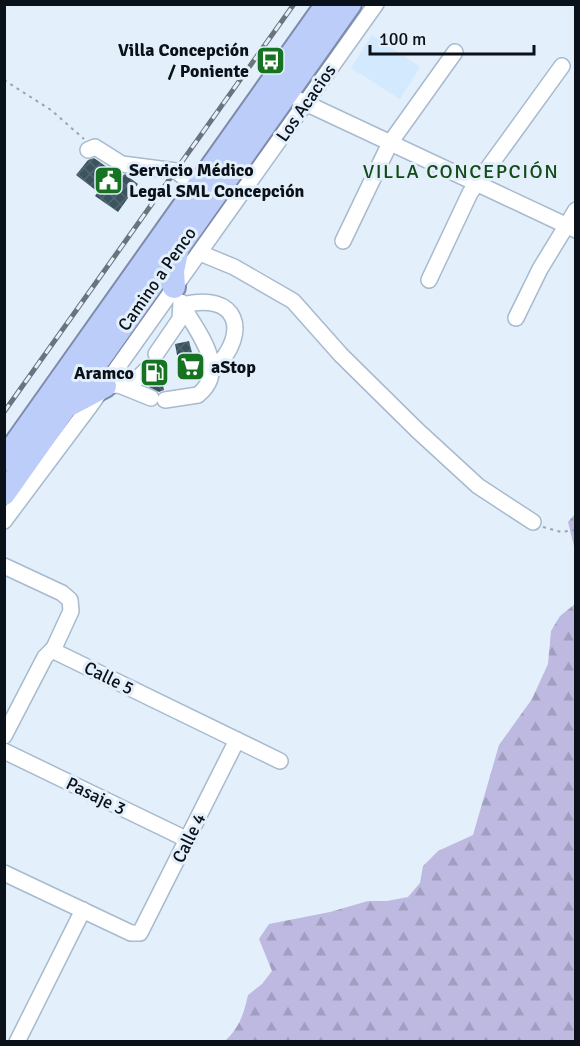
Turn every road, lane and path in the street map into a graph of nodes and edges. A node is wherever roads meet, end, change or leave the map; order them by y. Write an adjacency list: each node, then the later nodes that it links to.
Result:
1 (327, 4): 7 (highway, Camino a Penco)
2 (351, 4): 7 (highway, Camino a Penco)
3 (376, 4): 7 (street, Los Acacios)
4 (455, 52): 8 (street)
5 (562, 66): 10 (street)
6 (4, 80): 9 (path)
7 (288, 94): 8 (street); 11 (highway, Camino a Penco); 15 (highway, Camino a Penco)
8 (390, 143): 10 (street); 14 (street)
9 (90, 148): 11 (street)
10 (476, 183): 13 (street); 16 (street)
11 (197, 187): 24 (highway, Camino a Penco)
12 (576, 210): 13 (street)
13 (570, 227): 18 (street)
14 (343, 241)
15 (189, 250): 17 (highway); 23 (highway, Camino a Penco); 27 (street)
16 (429, 280)
17 (178, 296): 19 (street); 20 (street); 20 (street); 22 (street)
18 (516, 318)
19 (156, 354)
20 (214, 369): 22 (street)
21 (146, 370): 22 (street)
22 (112, 385): 23 (highway); 26 (street)
23 (65, 408): 25 (highway, Camino a Penco)
24 (4, 460)
25 (4, 494)
26 (4, 521)
27 (533, 522): 28 (path)
28 (576, 530)
29 (4, 566): 30 (street)
30 (54, 648): 31 (street); 32 (street, Calle 5)
31 (4, 736)
32 (237, 740): 34 (street, Calle 5); 35 (street, Calle 4)
33 (4, 752): 35 (street, Pasaje 3)
34 (280, 761)
35 (188, 840): 37 (street, Calle 4)
36 (4, 873): 37 (street)
37 (83, 910): 38 (street)
38 (17, 1041)

